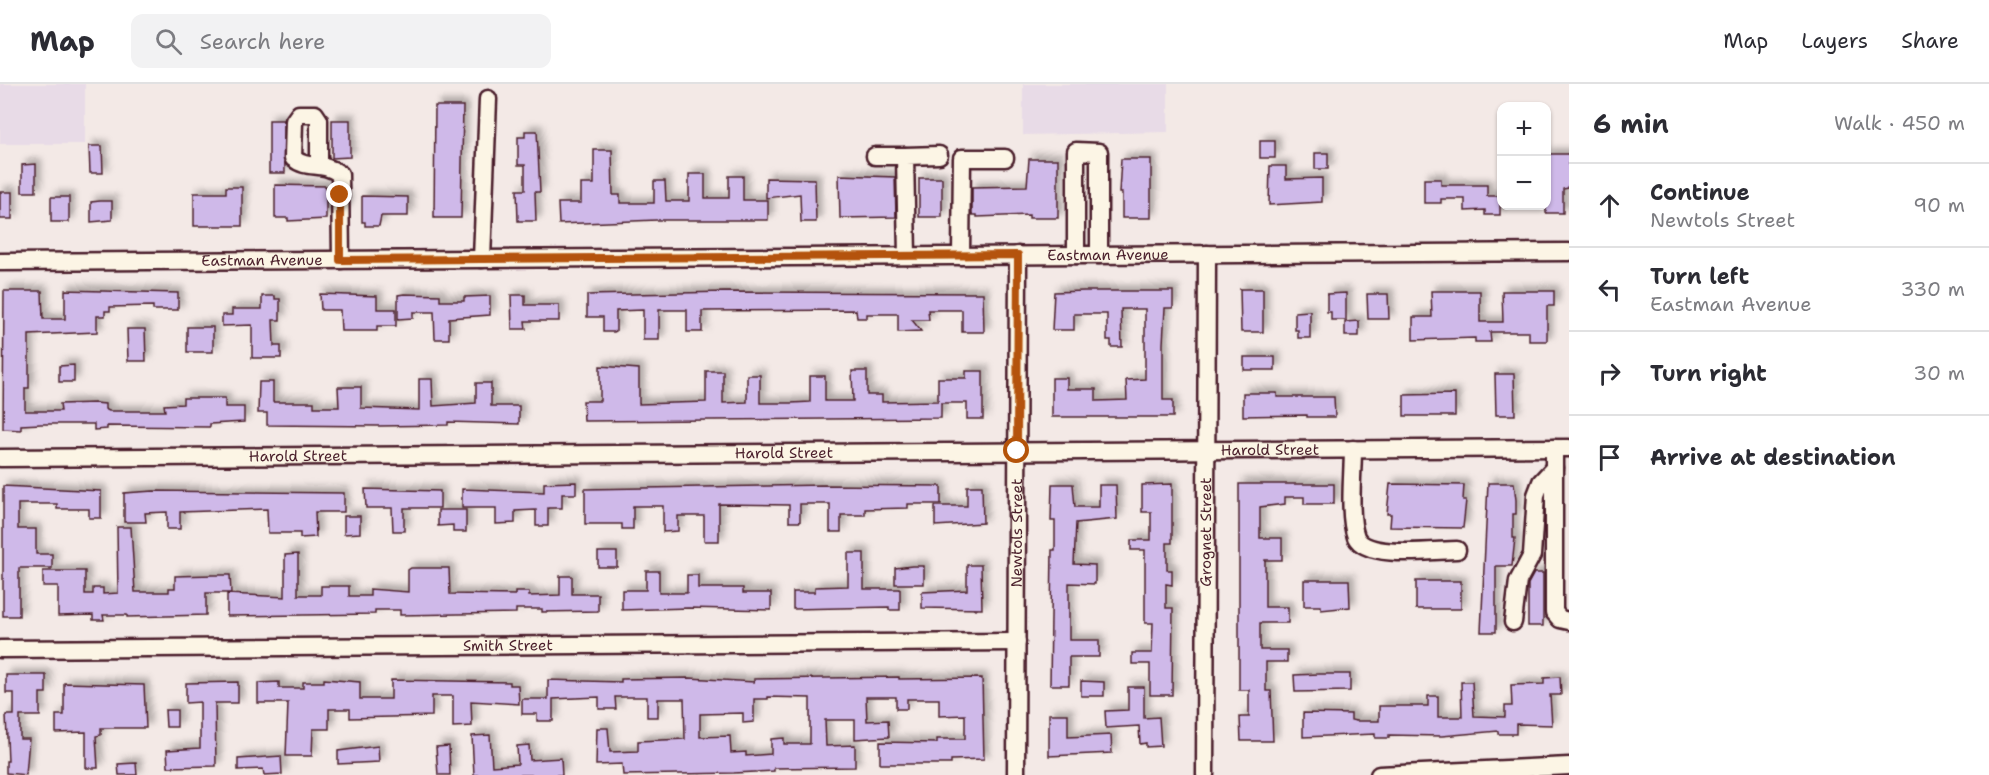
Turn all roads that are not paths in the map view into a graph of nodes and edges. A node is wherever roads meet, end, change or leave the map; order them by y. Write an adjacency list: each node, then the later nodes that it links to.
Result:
1 (488, 99): 16 (street)
2 (939, 155): 4 (street)
3 (875, 156): 4 (street)
4 (905, 156): 14 (street)
5 (1005, 158): 15 (street)
6 (319, 165): 17 (street)
7 (1076, 223): 8 (street); 8 (street); 12 (street)
8 (1099, 223): 13 (street)
9 (1569, 252): 10 (street, Eastman Avenue)
10 (1208, 254): 13 (street, Eastman Avenue); 21 (street, Grognet Street)
11 (1018, 255): 12 (street, Eastman Avenue); 15 (street, Eastman Avenue); 22 (street, Newtols Street)
12 (1076, 255): 13 (street, Eastman Avenue)
13 (1099, 255)
14 (907, 256): 15 (street, Eastman Avenue); 16 (street, Eastman Avenue)
15 (962, 256)
16 (482, 259): 17 (street, Eastman Avenue)
17 (340, 260): 18 (street, Eastman Avenue)
18 (0, 262)
19 (1562, 448): 20 (street, Harold Street); 24 (street)
20 (1353, 449): 21 (street, Harold Street); 25 (street)
21 (1207, 450): 22 (street, Harold Street); 32 (street, Grognet Street)
22 (1017, 451): 23 (street, Harold Street); 28 (street, Newtols Street)
23 (0, 458)
24 (1554, 468): 26 (street); 27 (street)
25 (1457, 550)
26 (1569, 621)
27 (1513, 622)
28 (1017, 642): 29 (street, Smith Street); 31 (street, Newtols Street)
29 (0, 649)
30 (1569, 766): 33 (street)
31 (1016, 775)
32 (1205, 775)
33 (1379, 775)

